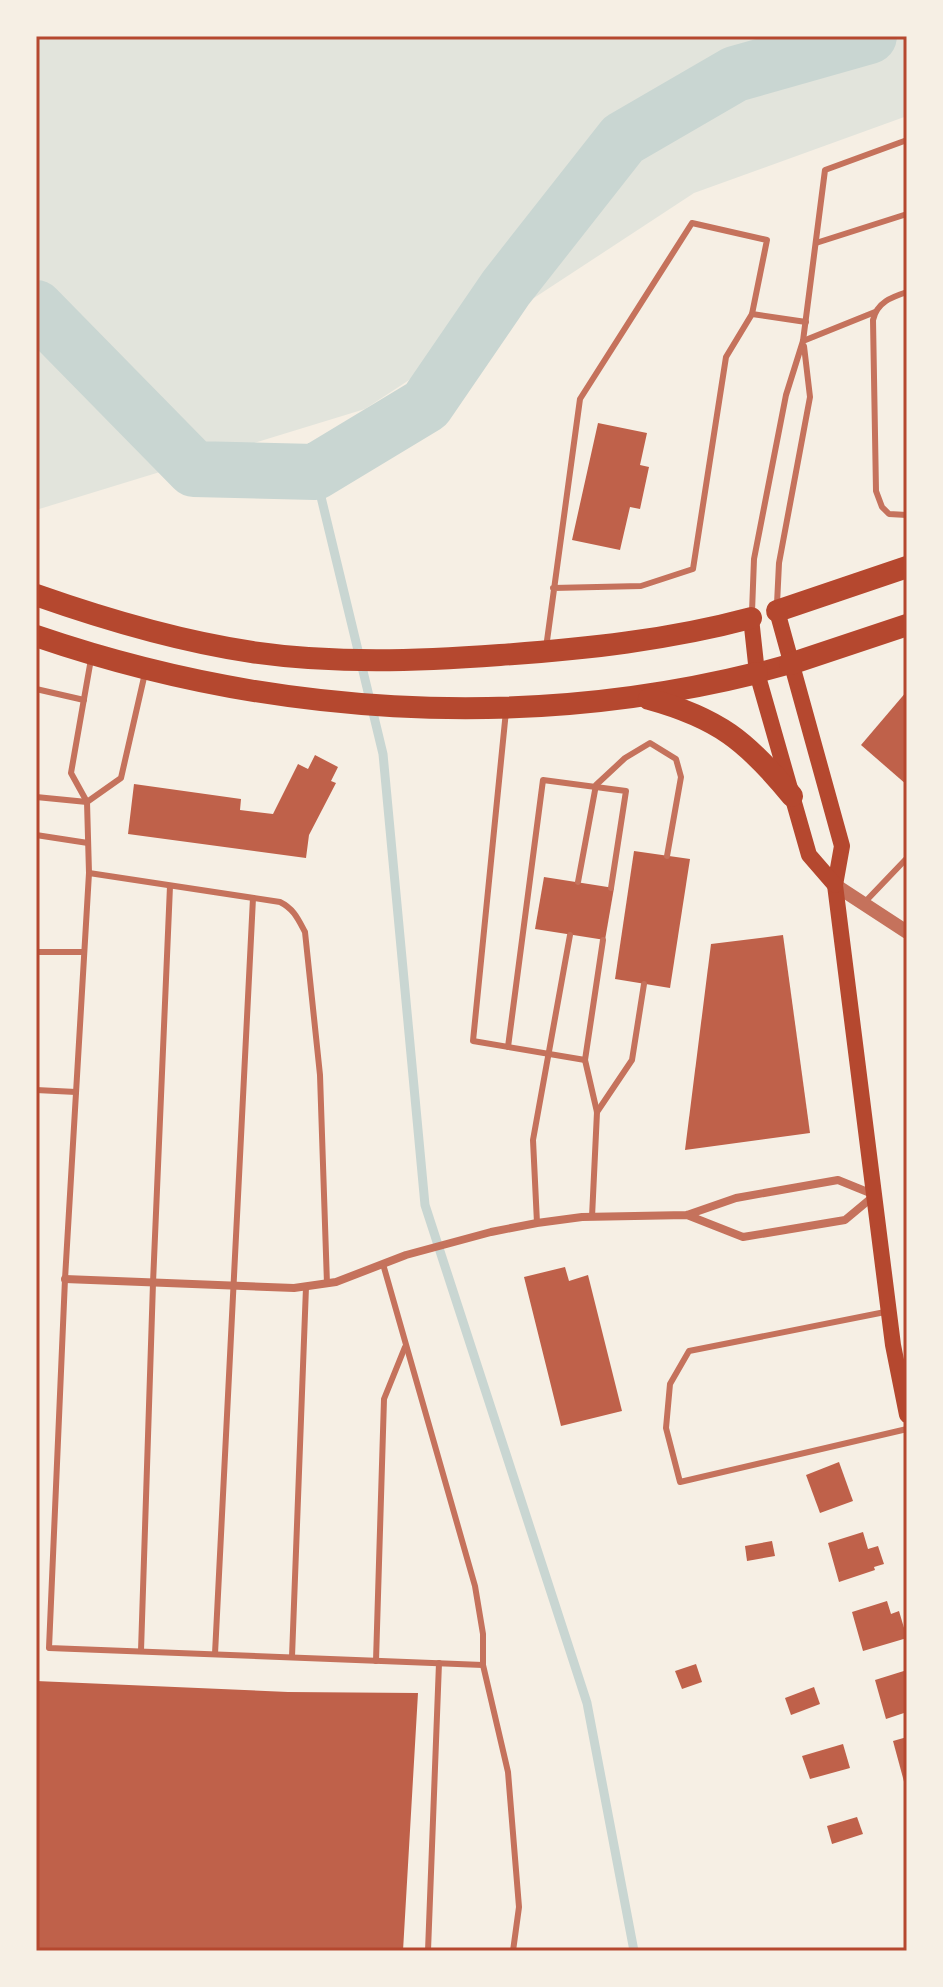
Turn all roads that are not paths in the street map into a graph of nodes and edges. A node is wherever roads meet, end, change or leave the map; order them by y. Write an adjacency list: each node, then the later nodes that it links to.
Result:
1 (907, 140): 3 (lane)
2 (907, 214): 3 (lane)
3 (816, 243): 7 (lane)
4 (907, 292): 5 (lane)
5 (875, 312): 8 (lane); 9 (lane)
6 (752, 314): 7 (lane); 11 (lane); 11 (lane)
7 (806, 322): 8 (lane)
8 (803, 341): 13 (lane); 14 (lane)
9 (907, 515)
10 (907, 567): 13 (highway)
11 (553, 588): 17 (lane)
12 (36, 595): 17 (highway)
13 (777, 611): 14 (main road); 19 (main road)
14 (751, 618): 17 (highway); 21 (main road)
15 (907, 625): 19 (highway)
16 (36, 636): 18 (highway)
17 (546, 652)
18 (91, 655): 20 (highway); 24 (lane)
19 (790, 664): 21 (main road); 36 (main road)
20 (146, 670): 25 (highway); 29 (lane)
21 (757, 673): 23 (highway); 27 (main road)
22 (36, 689): 24 (lane)
23 (640, 696): 25 (highway); 27 (highway)
24 (84, 700): 29 (lane)
25 (506, 707): 47 (lane)
26 (596, 785): 32 (lane); 35 (lane); 38 (lane); 47 (lane)
27 (792, 796): 36 (main road)
28 (36, 797): 29 (lane)
29 (87, 802): 31 (lane)
30 (36, 835): 31 (lane)
31 (88, 843): 34 (lane)
32 (667, 856)
33 (907, 858): 40 (lane)
34 (89, 873): 37 (lane); 45 (lane)
35 (578, 882)
36 (835, 885): 40 (street); 53 (main road)
37 (170, 886): 39 (lane); 59 (lane)
38 (611, 888)
39 (253, 898): 60 (lane); 61 (lane)
40 (864, 903): 41 (street)
41 (907, 932)
42 (570, 935): 48 (lane)
43 (603, 940): 49 (lane)
44 (36, 952): 45 (lane)
45 (84, 952): 51 (lane)
46 (644, 984): 52 (lane)
47 (508, 1047): 48 (lane)
48 (550, 1054): 49 (lane); 56 (lane)
49 (585, 1060): 52 (lane)
50 (36, 1090): 51 (lane)
51 (76, 1092): 58 (lane)
52 (597, 1112): 55 (lane)
53 (875, 1195): 54 (street); 54 (street); 63 (main road)
54 (687, 1215): 55 (street)
55 (592, 1217): 56 (street)
56 (537, 1223): 57 (street)
57 (383, 1264): 60 (street); 64 (lane)
58 (65, 1279): 59 (street); 67 (lane)
59 (153, 1283): 61 (street); 67 (lane)
60 (327, 1284): 62 (street)
61 (234, 1286): 62 (street); 68 (lane)
62 (306, 1287): 69 (lane)
63 (889, 1312): 65 (main road); 66 (lane)
64 (405, 1347): 70 (lane); 72 (lane)
65 (906, 1409)
66 (907, 1429)
67 (141, 1651): 68 (lane)
68 (215, 1654): 69 (lane)
69 (292, 1657): 70 (lane)
70 (376, 1661): 71 (lane)
71 (439, 1663): 72 (lane); 73 (lane)
72 (483, 1665): 74 (lane)
73 (428, 1951)
74 (513, 1951)

